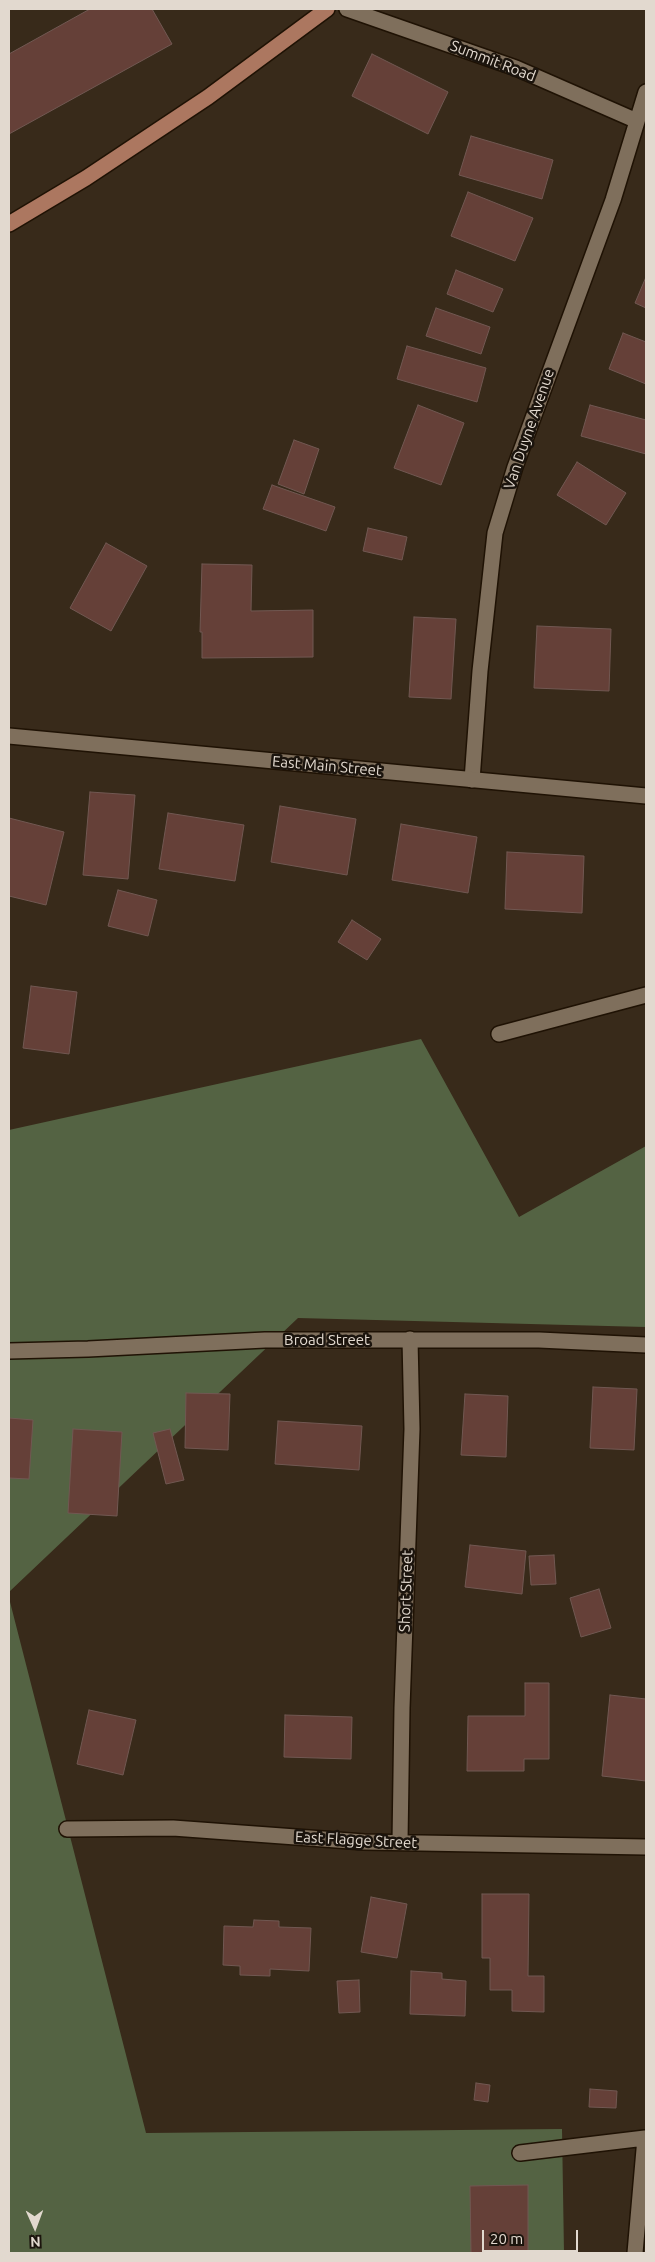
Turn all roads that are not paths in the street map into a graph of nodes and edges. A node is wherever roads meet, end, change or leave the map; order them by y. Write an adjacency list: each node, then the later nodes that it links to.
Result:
1 (327, 9): 5 (main road)
2 (347, 9): 4 (street, Summit Road)
3 (646, 92): 4 (street, Van Duyne Avenue)
4 (637, 121): 7 (street, Van Duyne Avenue)
5 (9, 224)
6 (9, 736): 7 (street, East Main Street)
7 (472, 780): 8 (street, East Main Street)
8 (646, 796)
9 (646, 995): 10 (street)
10 (500, 1034)
11 (410, 1339): 12 (street, Broad Street); 13 (street, Broad Street); 15 (street, Short Street)
12 (646, 1345)
13 (9, 1351)
14 (66, 1829): 15 (street, East Flagge Street)
15 (400, 1842): 16 (street, East Flagge Street)
16 (646, 1847)
17 (520, 2153): 18 (street)
18 (635, 2253)

